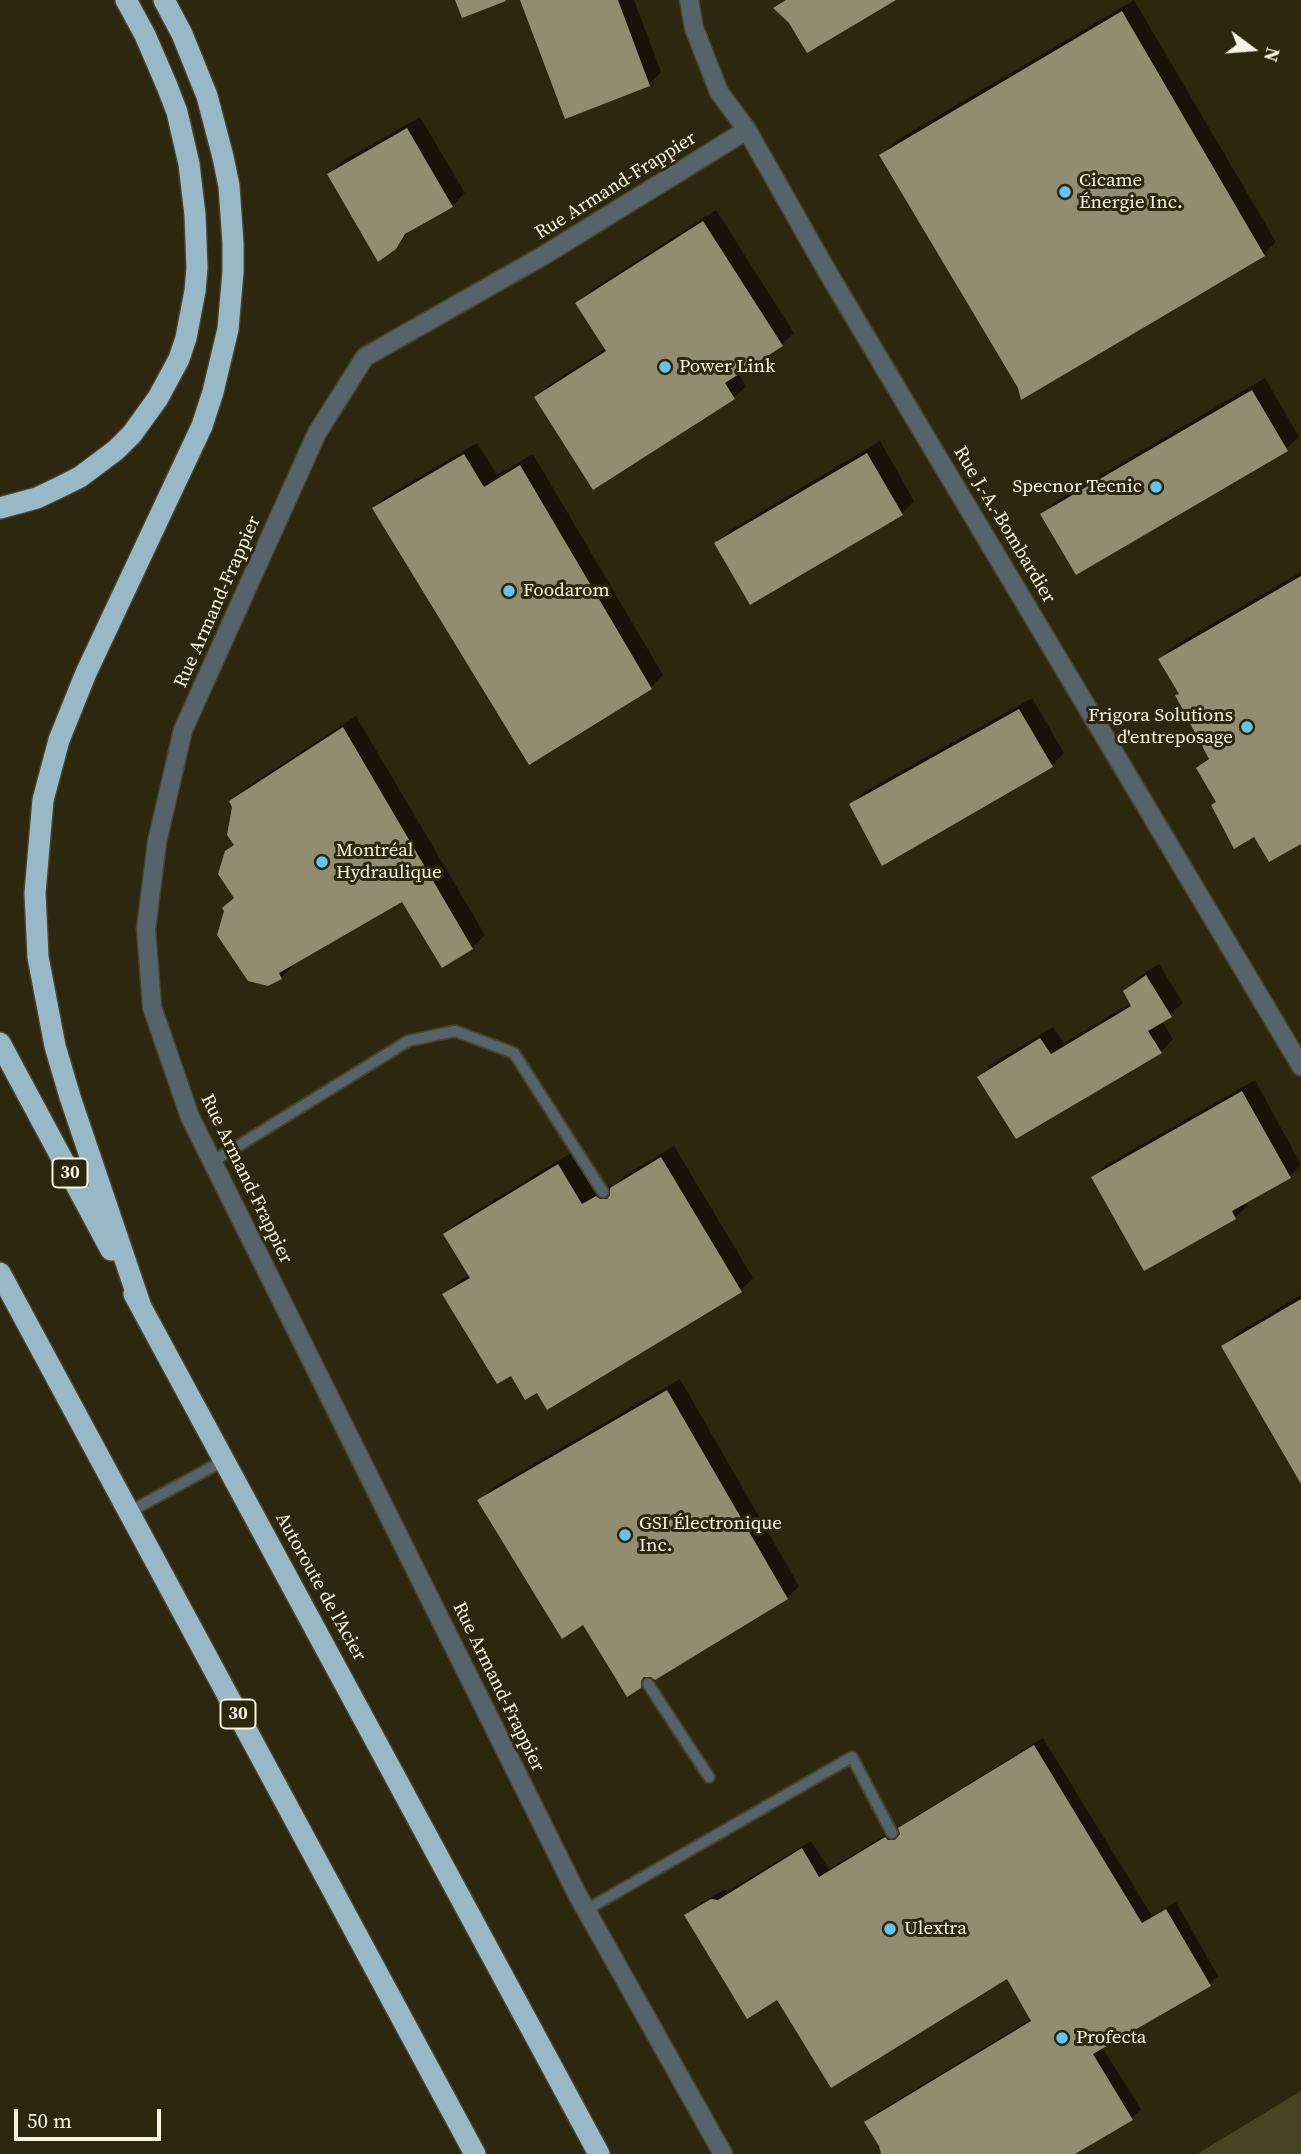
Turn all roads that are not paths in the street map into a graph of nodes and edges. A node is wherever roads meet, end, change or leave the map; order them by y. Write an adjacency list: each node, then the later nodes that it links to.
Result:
1 (126, 0): 5 (highway)
2 (164, 0): 11 (highway)
3 (689, 0): 4 (street, Rue J.-A.-Bombardier)
4 (747, 130): 7 (street, Rue J.-A.-Bombardier); 8 (street, Rue Armand-Frappier)
5 (0, 508)
6 (0, 1043): 11 (highway, Autoroute de l'Acier / 30)
7 (1301, 1066)
8 (212, 1161): 9 (lane); 17 (street, Rue Armand-Frappier)
9 (603, 1192)
10 (0, 1273): 13 (highway, 30)
11 (140, 1304): 12 (highway, Autoroute de l'Acier / 30)
12 (225, 1460): 13 (lane); 19 (highway, Autoroute de l'Acier / 30)
13 (130, 1513): 18 (highway, 30)
14 (648, 1684): 15 (lane)
15 (709, 1777)
16 (892, 1833): 17 (lane)
17 (586, 1910): 20 (street, Rue Armand-Frappier)
18 (475, 2154)
19 (599, 2154)
20 (723, 2154)

